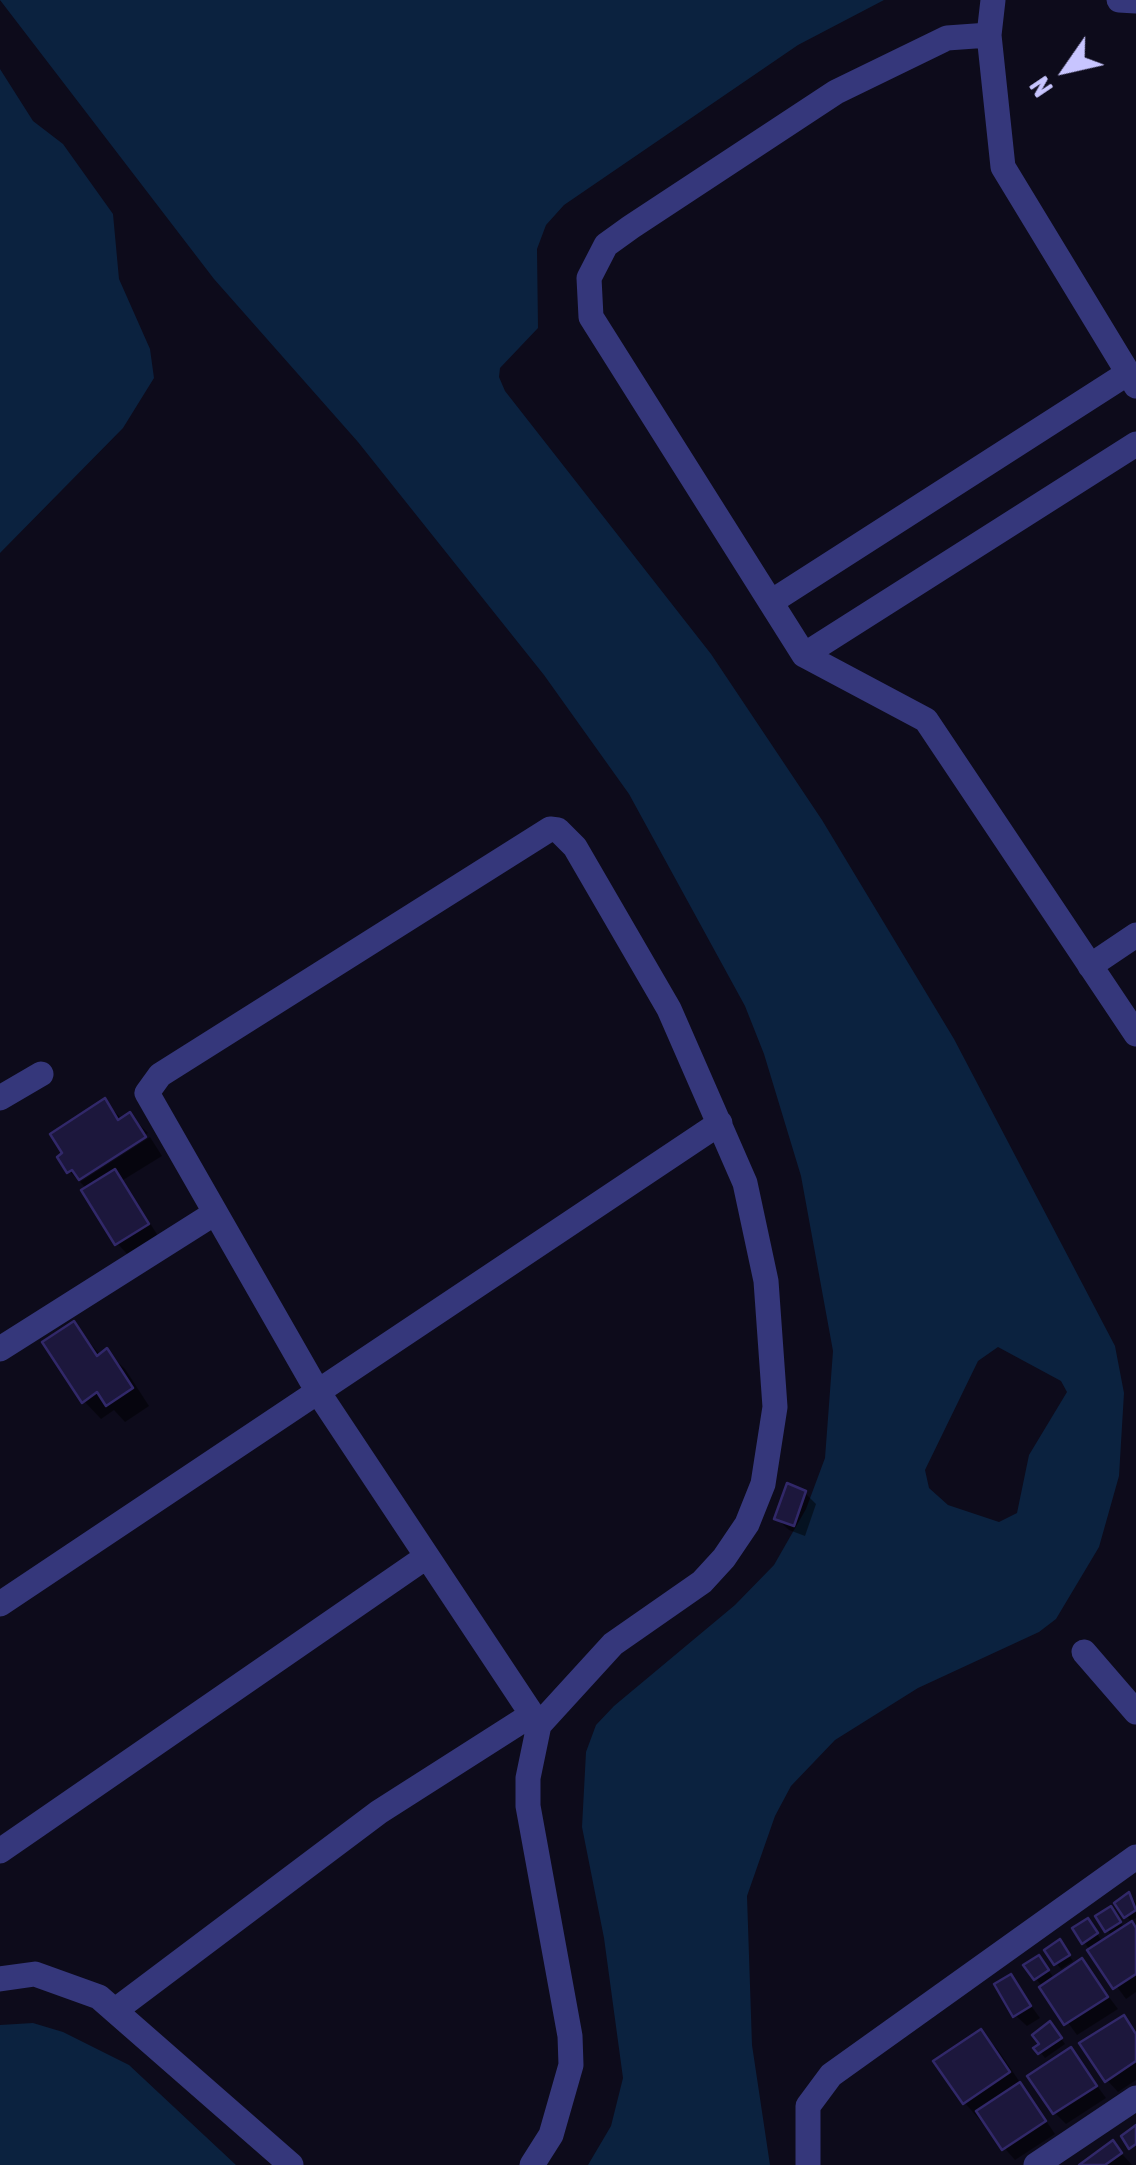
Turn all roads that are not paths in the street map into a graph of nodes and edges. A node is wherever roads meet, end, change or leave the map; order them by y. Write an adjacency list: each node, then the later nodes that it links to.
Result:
1 (993, 0): 4 (street)
2 (1119, 0): 3 (street)
3 (1136, 1)
4 (989, 35): 5 (street); 7 (street)
5 (1132, 379): 7 (street)
6 (1136, 444): 8 (street)
7 (771, 602): 8 (street)
8 (804, 655): 10 (street)
9 (1136, 936): 10 (street)
10 (1090, 966): 11 (street)
11 (1136, 1034)
12 (41, 1074): 13 (street)
13 (0, 1098)
14 (720, 1124): 15 (street); 17 (street); 22 (street)
15 (216, 1213): 16 (street); 17 (street)
16 (0, 1349)
17 (318, 1392): 18 (street); 19 (street)
18 (426, 1556): 22 (street); 23 (street)
19 (0, 1604)
20 (1084, 1652): 21 (street)
21 (1136, 1712)
22 (535, 1720): 26 (street); 29 (street)
23 (0, 1851)
24 (1136, 1857): 30 (street)
25 (0, 1979): 26 (street)
26 (117, 2009): 28 (street)
27 (1136, 2098): 31 (street)
28 (291, 2165)
29 (532, 2165)
30 (808, 2165)
31 (1036, 2165)

